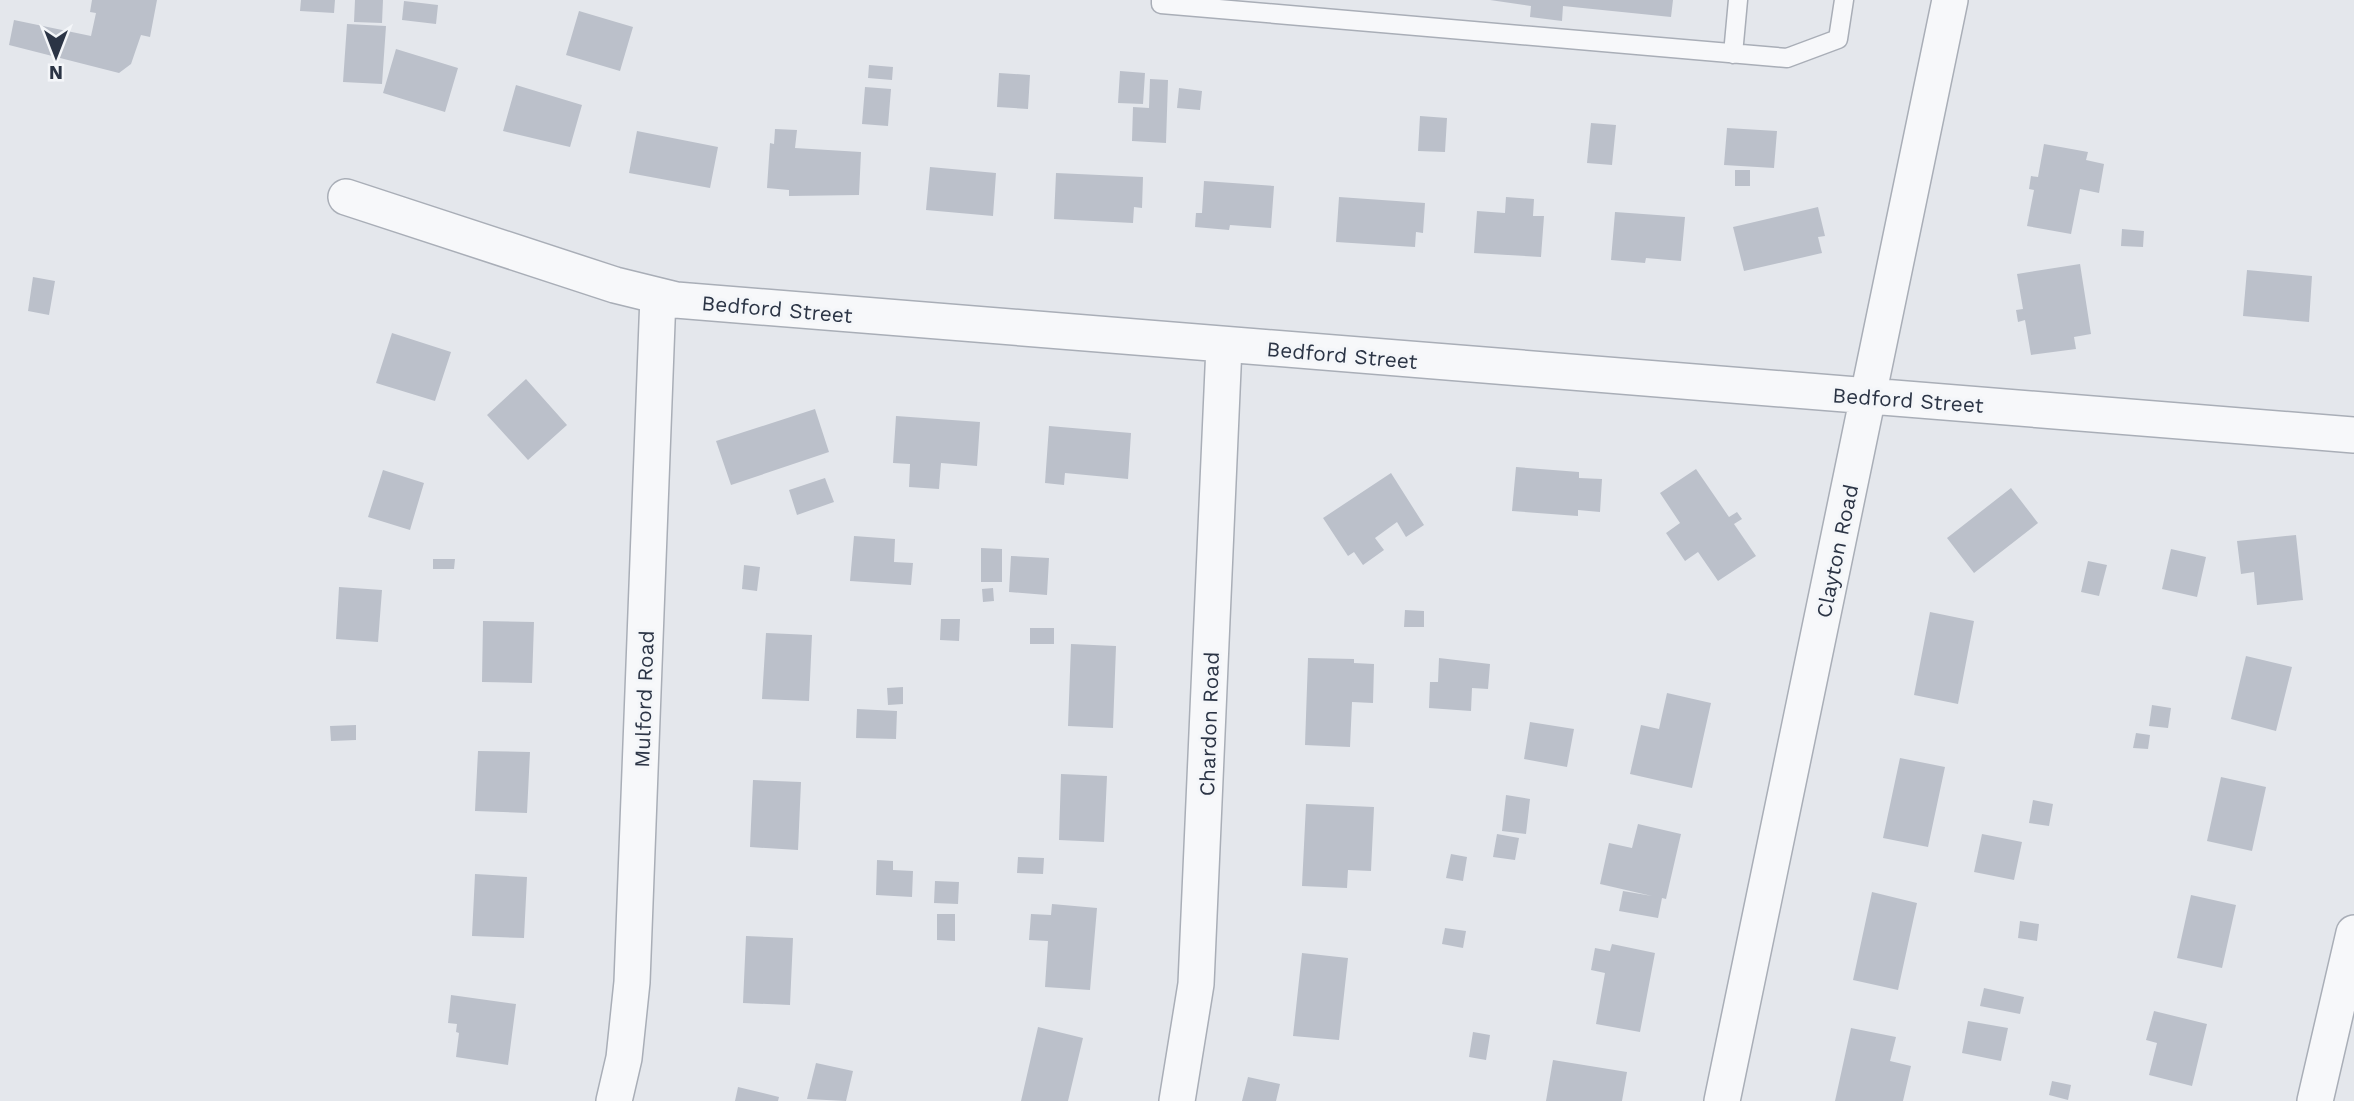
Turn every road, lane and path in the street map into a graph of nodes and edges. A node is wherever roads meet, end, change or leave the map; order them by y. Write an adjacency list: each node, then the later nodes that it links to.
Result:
1 (1161, 0): 5 (lane)
2 (1738, 0): 5 (lane)
3 (1844, 0): 5 (lane)
4 (1950, 0): 9 (street, Clayton Road)
5 (1733, 54)
6 (346, 197): 7 (street, Bedford Street)
7 (658, 296): 8 (street, Bedford Street); 12 (street, Mulford Road)
8 (1224, 346): 9 (street, Bedford Street); 13 (street, Chardon Road)
9 (1868, 397): 10 (street, Bedford Street); 14 (street, Clayton Road)
10 (2354, 435)
11 (2354, 933): 15 (street)
12 (614, 1101)
13 (1177, 1101)
14 (1722, 1101)
15 (2315, 1101)

